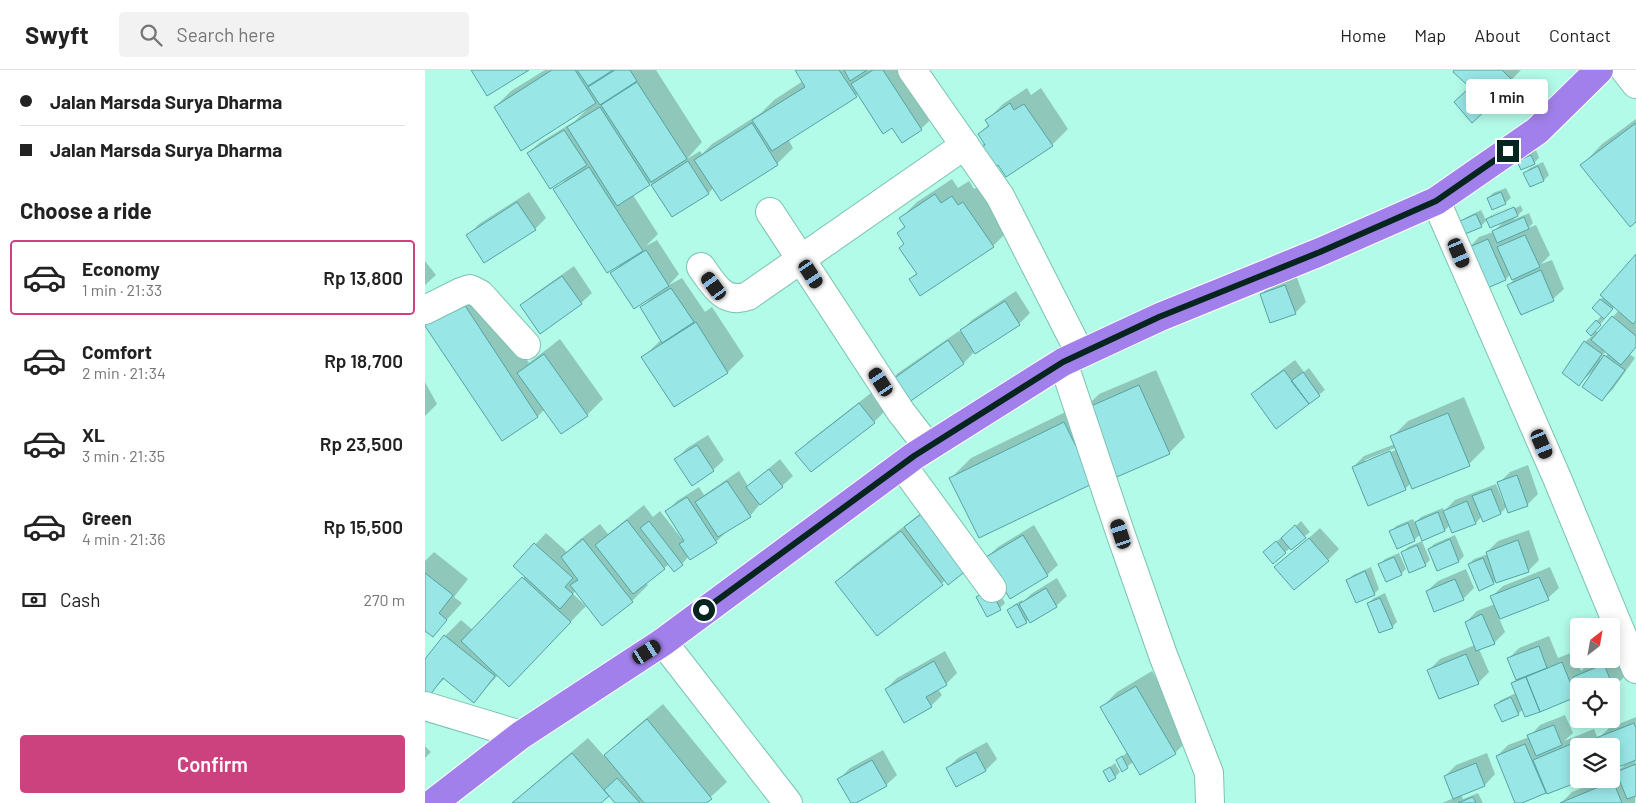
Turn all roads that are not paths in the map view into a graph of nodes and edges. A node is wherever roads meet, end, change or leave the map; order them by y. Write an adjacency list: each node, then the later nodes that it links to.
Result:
1 (1599, 70): 6 (highway)
2 (1625, 70): 4 (street)
3 (914, 72): 5 (street)
4 (1636, 84)
5 (965, 145): 8 (street); 12 (street)
6 (1436, 201): 12 (highway); 17 (street)
7 (770, 212): 8 (street)
8 (801, 259): 9 (street); 13 (street)
9 (701, 268)
10 (425, 310): 11 (street)
11 (526, 345)
12 (1072, 358): 13 (highway); 22 (street)
13 (929, 447): 14 (highway)
14 (902, 465): 15 (street); 16 (highway)
15 (992, 588)
16 (663, 642): 19 (highway); 21 (street)
17 (1636, 669)
18 (425, 706): 19 (street)
19 (521, 734): 20 (highway)
20 (433, 803)
21 (788, 803)
22 (1210, 803)

